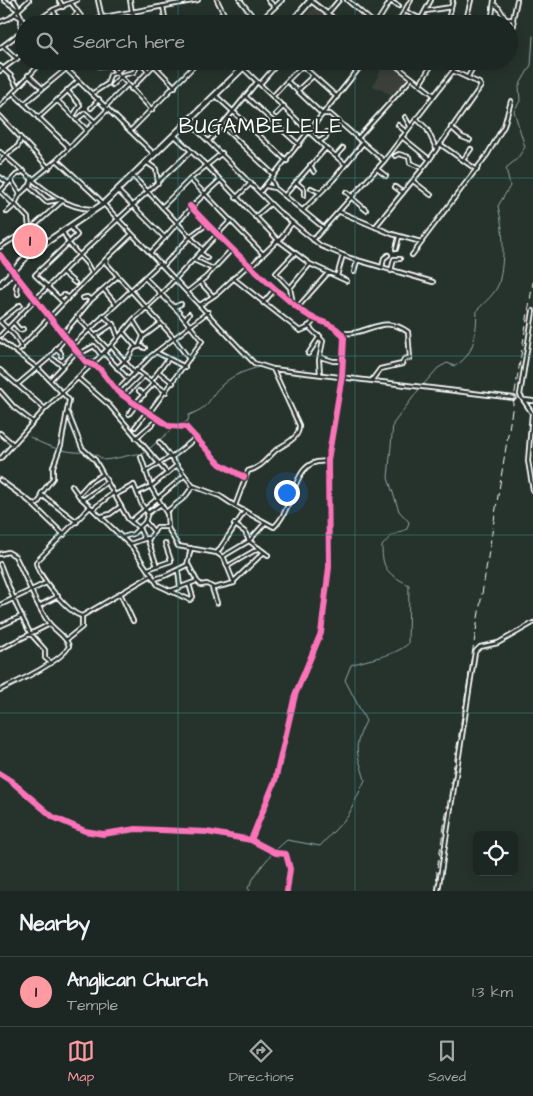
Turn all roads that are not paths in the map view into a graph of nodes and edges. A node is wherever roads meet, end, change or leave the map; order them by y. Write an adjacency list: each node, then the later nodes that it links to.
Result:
1 (4, 0): 30 (street)
2 (14, 0): 30 (street)
3 (28, 0): 30 (street)
4 (58, 0): 29 (street)
5 (78, 0): 23 (street)
6 (98, 0): 42 (street)
7 (130, 0): 34 (street)
8 (195, 0): 25 (street)
9 (217, 0): 36 (street)
10 (240, 0): 46 (street)
11 (268, 0): 26 (street)
12 (282, 0): 26 (street)
13 (311, 0): 37 (street); 48 (street)
14 (339, 0): 37 (street)
15 (347, 0): 49 (street)
16 (390, 0): 27 (street); 50 (street)
17 (411, 0): 33 (street)
18 (431, 0): 32 (street)
19 (453, 0): 28 (street)
20 (470, 0): 55 (street)
21 (494, 0): 24 (street)
22 (517, 0): 58 (street)
23 (71, 3): 29 (street); 41 (street)
24 (494, 4): 56 (street); 57 (street)
25 (163, 6): 34 (street); 45 (street)
26 (274, 6): 47 (street)
27 (399, 6)
28 (451, 6): 32 (street); 54 (street)
29 (63, 7): 31 (street)
30 (18, 9): 35 (street); 38 (street)
31 (53, 10): 39 (street); 40 (street)
32 (426, 10): 53 (street)
33 (405, 11): 51 (street); 52 (street)
34 (132, 12): 43 (street); 44 (street)
35 (14, 14): 59 (street)
36 (223, 14)
37 (328, 14)
38 (20, 15)
39 (46, 15)
40 (56, 15)
41 (77, 15)
42 (100, 15)
43 (116, 15)
44 (134, 15)
45 (164, 15)
46 (251, 15)
47 (265, 15)
48 (298, 15)
49 (364, 15)
50 (381, 15)
51 (403, 15)
52 (415, 15)
53 (424, 15)
54 (448, 15)
55 (467, 15)
56 (493, 15)
57 (503, 15)
58 (514, 15)
59 (0, 22)
60 (15, 37): 61 (street)
61 (1, 47): 62 (street)
62 (15, 58)
63 (15, 60): 64 (street)
64 (1, 69): 100 (street)
65 (33, 70): 85 (street)
66 (63, 70): 97 (street)
67 (67, 70): 91 (street)
68 (117, 70): 83 (street)
69 (136, 70): 84 (street)
70 (159, 70): 101 (street)
71 (190, 70): 101 (street)
72 (239, 70): 109 (street)
73 (245, 70): 86 (street)
74 (271, 70): 95 (street)
75 (298, 70): 93 (street)
76 (306, 70): 87 (street)
77 (358, 70): 113 (street)
78 (402, 70): 90 (street)
79 (429, 70): 96 (street)
80 (472, 70): 89 (street)
81 (148, 71): 104 (street)
82 (453, 71): 89 (street); 110 (street)
83 (115, 72): 88 (street); 108 (street)
84 (128, 74): 88 (street); 92 (street)
85 (28, 75): 100 (street); 102 (street)
86 (251, 75): 95 (street); 103 (street)
87 (313, 76): 106 (street); 113 (street)
88 (120, 77): 92 (street); 99 (street)
89 (468, 77): 138 (street)
90 (412, 78): 96 (street); 147 (street)
91 (78, 81): 105 (street); 108 (street)
92 (124, 81): 98 (street)
93 (288, 81): 106 (street); 112 (street)
94 (42, 82): 97 (street)
95 (258, 83): 103 (street); 112 (street)
96 (420, 84): 110 (street)
97 (45, 85): 102 (street)
98 (127, 85): 104 (street); 121 (street)
99 (112, 86)
100 (17, 87): 107 (street)
101 (175, 87): 122 (street)
102 (42, 88): 117 (street)
103 (252, 88): 111 (street)
104 (131, 89): 122 (street)
105 (67, 90): 115 (street); 128 (street)
106 (296, 91): 126 (street)
107 (12, 93): 117 (street); 118 (street)
108 (93, 93): 114 (street)
109 (214, 94): 123 (street); 134 (street)
110 (434, 95): 131 (street)
111 (245, 96): 123 (street); 153 (street)
112 (274, 96): 119 (street)
113 (337, 98): 124 (street)
114 (99, 99): 120 (street); 121 (street)
115 (57, 100): 128 (street); 130 (street)
116 (511, 101): 181 (street)
117 (24, 104): 130 (street)
118 (0, 106)
119 (284, 106): 125 (street); 141 (street)
120 (91, 108)
121 (107, 108): 133 (street); 140 (street)
122 (152, 110): 140 (street)
123 (233, 110): 135 (street); 172 (street)
124 (328, 112): 126 (street); 147 (street)
125 (276, 114)
126 (322, 114): 141 (street)
127 (0, 116): 146 (street)
128 (73, 116): 132 (street)
129 (405, 117): 137 (street)
130 (38, 118): 159 (street)
131 (416, 118): 137 (street); 157 (street)
132 (76, 120): 133 (street); 139 (street)
133 (94, 121): 139 (street)
134 (188, 121): 144 (street); 149 (street)
135 (221, 125): 149 (street); 184 (street)
136 (398, 125): 143 (street)
137 (410, 126): 143 (street)
138 (451, 127): 148 (street); 152 (street)
139 (86, 129): 159 (street)
140 (130, 131): 163 (street)
141 (310, 132): 150 (street); 153 (street)
142 (328, 132): 150 (street)
143 (406, 132): 145 (street)
144 (174, 135): 154 (street); 163 (street)
145 (402, 137): 168 (street); 170 (street)
146 (21, 138): 165 (street); 178 (street)
147 (358, 138): 151 (street)
148 (470, 140)
149 (209, 141): 162 (street)
150 (320, 141): 155 (street)
151 (363, 143): 170 (street); 176 (street)
152 (440, 144): 157 (street); 171 (street)
153 (299, 146): 172 (street)
154 (186, 147): 161 (street); 164 (street)
155 (326, 148): 166 (street); 175 (street)
156 (343, 148): 166 (street)
157 (436, 148): 168 (street)
158 (471, 149): 171 (street)
159 (68, 150): 169 (street)
160 (0, 152): 165 (street)
161 (190, 152): 164 (street); 177 (street)
162 (222, 153): 177 (street); 194 (street)
163 (154, 154): 174 (street)
164 (187, 154): 196 (street)
165 (6, 156): 173 (street); 182 (street)
166 (336, 156): 176 (street)
167 (394, 156): 180 (street)
168 (429, 158): 180 (street)
169 (57, 160): 178 (street); 217 (street)
170 (384, 160): 179 (street)
171 (463, 160): 181 (street)
172 (287, 161): 184 (street)
173 (0, 162)
174 (145, 162): 185 (street); 196 (street)
175 (310, 164): 183 (street); 195 (street)
176 (345, 164): 206 (street)
177 (207, 166): 189 (street); 191 (street)
178 (49, 168): 188 (street)
179 (377, 168): 186 (street); 215 (street)
180 (421, 168): 192 (street)
181 (477, 170): 248 (street)
182 (24, 171): 188 (street); 193 (street)
183 (314, 172)
184 (274, 175): 190 (street)
185 (132, 176): 202 (street); 204 (street)
186 (386, 176)
187 (0, 177): 193 (street)
188 (33, 178): 197 (street); 216 (street)
189 (190, 179): 210 (street); 222 (street)
190 (271, 179): 198 (street); 200 (street)
191 (220, 180): 210 (street); 214 (street)
192 (412, 180): 208 (street); 213 (street)
193 (10, 182): 203 (street); 209 (street)
194 (251, 182): 205 (street); 214 (street)
195 (296, 182): 211 (street); 212 (street)
196 (158, 183): 204 (street)
197 (29, 186): 209 (street); 216 (street)
198 (266, 186): 200 (street); 205 (street)
199 (395, 187): 208 (street)
200 (275, 188): 211 (street)
201 (311, 188): 206 (street)
202 (117, 190): 217 (street); 220 (street)
203 (0, 192): 219 (street)
204 (148, 192): 220 (street); 222 (street)
205 (260, 192): 218 (street)
206 (319, 192): 225 (street)
207 (346, 192): 215 (street)
208 (403, 193): 237 (street)
209 (20, 194): 219 (street)
210 (205, 194): 221 (street); 232 (street)
211 (285, 195): 225 (street)
212 (304, 195)
213 (431, 195)
214 (236, 198): 229 (street)
215 (352, 198): 226 (street); 228 (street)
216 (61, 200): 224 (street); 239 (street)
217 (103, 204): 223 (street); 231 (street)
218 (270, 204): 229 (street); 235 (street)
219 (15, 205): 227 (street); 239 (street)
220 (132, 206): 231 (street); 245 (street)
221 (190, 206): 233 (street); 234 (street)
222 (162, 207): 233 (street)
223 (96, 209): 224 (street); 230 (street)
224 (82, 210): 230 (street)
225 (303, 210): 238 (street)
226 (366, 210)
227 (7, 212)
228 (340, 212): 237 (street); 238 (street)
229 (255, 217): 246 (street)
230 (85, 218): 236 (street)
231 (118, 220): 241 (street); 260 (street)
232 (231, 220): 242 (street); 258 (street)
233 (177, 222): 243 (street); 245 (street)
234 (207, 224): 242 (street); 243 (street)
235 (292, 224): 246 (street); 247 (street)
236 (71, 226): 240 (street); 249 (street)
237 (375, 227): 244 (street)
238 (324, 228): 247 (street)
239 (29, 229): 250 (street); 251 (street)
240 (63, 232): 249 (street); 250 (street)
241 (132, 234): 256 (street); 269 (street)
242 (216, 234): 254 (street); 255 (street)
243 (191, 236): 255 (street); 271 (street)
244 (399, 237): 248 (street); 253 (street)
245 (165, 238): 252 (street)
246 (279, 240): 257 (street); 258 (street)
247 (313, 240): 263 (street)
248 (422, 240): 262 (street)
249 (69, 243): 260 (street); 292 (street)
250 (41, 246): 276 (street)
251 (0, 247)
252 (156, 248): 256 (street); 264 (street)
253 (396, 249)
254 (232, 250): 272 (street); 274 (street)
255 (202, 252): 265 (street); 267 (street)
256 (150, 253): 264 (street)
257 (295, 253): 270 (street); 293 (street)
258 (264, 254): 272 (street)
259 (0, 255): 276 (street)
260 (80, 255): 277 (street); 279 (street)
261 (388, 255): 273 (street)
262 (412, 255)
263 (343, 256): 268 (street); 282 (street)
264 (154, 258): 271 (street)
265 (207, 258)
266 (400, 259): 275 (street)
267 (194, 260): 274 (street); 286 (street)
268 (357, 260): 273 (street); 278 (street)
269 (104, 263): 279 (street); 281 (street)
270 (310, 264): 280 (street); 293 (street)
271 (162, 265): 283 (street); 286 (street)
272 (248, 267): 284 (street); 294 (street)
273 (382, 268): 275 (street)
274 (213, 270): 288 (street)
275 (391, 271): 289 (street)
276 (12, 272): 285 (street); 291 (street)
277 (62, 272): 290 (street); 292 (street)
278 (354, 272)
279 (92, 273): 301 (street)
280 (328, 273): 282 (street); 312 (street)
281 (118, 276): 295 (street); 296 (street)
282 (337, 276): 287 (street)
283 (145, 278): 296 (street); 299 (street)
284 (233, 278): 300 (street); 307 (street)
285 (20, 279): 298 (street); 304 (street)
286 (176, 279): 297 (street); 299 (street)
287 (347, 281)
288 (200, 282): 297 (street); 300 (street)
289 (434, 282)
290 (76, 284)
291 (0, 285)
292 (48, 286): 302 (street); 304 (street)
293 (290, 288): 312 (street)
294 (275, 289): 307 (street); 312 (street)
295 (104, 290): 305 (street); 308 (street)
296 (130, 291): 308 (street); 314 (street)
297 (187, 292): 310 (street)
298 (18, 294)
299 (161, 294): 313 (street); 314 (street)
300 (212, 295): 310 (street)
301 (68, 297): 302 (street); 306 (street)
302 (59, 298): 306 (street)
303 (83, 298): 305 (street)
304 (36, 299): 321 (street); 326 (street)
305 (92, 300): 320 (street)
306 (64, 302): 321 (street)
307 (263, 303): 330 (street)
308 (116, 304): 318 (street)
309 (181, 304): 313 (street)
310 (200, 305): 316 (street)
311 (20, 306): 325 (street)
312 (296, 306): 322 (street)
313 (174, 307): 323 (street)
314 (146, 308): 324 (street); 327 (street)
315 (533, 311): 319 (street)
316 (208, 312): 329 (street); 371 (street)
317 (189, 314): 323 (street)
318 (103, 316): 328 (street); 333 (street)
319 (532, 316): 393 (street)
320 (77, 317): 333 (street); 336 (street)
321 (50, 318): 336 (street); 349 (street)
322 (316, 318): 330 (street); 335 (street)
323 (185, 319): 329 (street)
324 (133, 320): 334 (street); 339 (street)
325 (0, 321): 331 (street)
326 (14, 323): 331 (street); 332 (street)
327 (160, 323): 339 (street); 343 (street)
328 (113, 324): 338 (street); 342 (street)
329 (190, 326): 343 (street); 361 (street)
330 (308, 326): 340 (street)
331 (8, 329): 337 (street); 349 (street)
332 (23, 329)
333 (89, 331): 338 (street); 345 (street)
334 (123, 332): 342 (street); 348 (street)
335 (338, 332): 362 (street); 381 (street)
336 (63, 334): 341 (street)
337 (0, 336)
338 (95, 336): 346 (street)
339 (144, 336): 348 (street)
340 (320, 336): 356 (street); 359 (street)
341 (66, 337): 345 (street); 350 (street)
342 (118, 337): 347 (street)
343 (173, 337): 353 (street); 361 (street)
344 (0, 340): 352 (street)
345 (73, 345): 354 (street)
346 (104, 346): 347 (street); 347 (street)
347 (110, 347): 355 (street); 364 (street)
348 (138, 347): 351 (street); 364 (street)
349 (22, 348): 352 (street)
350 (56, 348): 357 (street); 358 (street)
351 (145, 348)
352 (16, 352): 367 (street)
353 (156, 352): 360 (street); 373 (street)
354 (78, 353): 355 (street); 363 (street); 366 (street)
355 (103, 354): 365 (street); 369 (street)
356 (308, 354)
357 (61, 356)
358 (50, 357): 366 (street); 367 (street)
359 (320, 357): 362 (street); 375 (street)
360 (168, 359): 368 (street); 374 (street)
361 (189, 360): 368 (street)
362 (343, 361): 377 (street)
363 (86, 362): 365 (street); 370 (street)
364 (125, 362): 369 (street); 373 (street)
365 (93, 364): 370 (street); 386 (street)
366 (63, 366): 380 (street)
367 (36, 367): 380 (street); 384 (street)
368 (185, 367): 383 (street)
369 (117, 368): 379 (street)
370 (88, 369): 378 (street)
371 (273, 369): 375 (street); 418 (street)
372 (0, 370): 384 (street)
373 (135, 371): 376 (street); 379 (street)
374 (159, 372): 382 (street); 383 (street)
375 (320, 374): 377 (street)
376 (144, 376): 382 (street); 391 (street)
377 (342, 376): 381 (street); 411 (street)
378 (78, 378): 389 (street); 405 (street)
379 (128, 379): 386 (street)
380 (50, 380): 389 (street)
381 (372, 380): 392 (street)
382 (153, 382): 388 (street); 390 (street)
383 (173, 383): 388 (street)
384 (17, 385): 396 (street)
385 (0, 391): 401 (street)
386 (117, 391): 391 (street)
387 (139, 391): 390 (street)
388 (166, 392): 398 (street)
389 (63, 393): 396 (street); 397 (street)
390 (144, 395): 395 (street)
391 (124, 396): 395 (street)
392 (514, 398)
393 (523, 400): 394 (street); 424 (street)
394 (533, 401)
395 (136, 405): 398 (street); 399 (street)
396 (45, 409): 401 (street)
397 (67, 412): 415 (street); 426 (street)
398 (148, 412): 400 (street); 402 (street)
399 (128, 414)
400 (159, 418): 404 (street); 405 (street)
401 (33, 422): 407 (street)
402 (135, 427)
403 (0, 433): 407 (street)
404 (196, 436): 409 (street); 418 (street)
405 (136, 438): 412 (street)
406 (159, 442): 409 (street)
407 (14, 444): 410 (street)
408 (141, 457): 414 (street)
409 (171, 458): 412 (street); 413 (street)
410 (0, 459)
411 (328, 462): 444 (street); 496 (street)
412 (159, 463): 414 (street); 416 (street)
413 (176, 466): 416 (street); 417 (street)
414 (146, 472): 422 (street)
415 (103, 474): 420 (street); 428 (street)
416 (167, 474): 422 (street)
417 (184, 476): 423 (street); 429 (street)
418 (244, 477): 434 (street)
419 (0, 480): 431 (street)
420 (107, 482): 427 (street); 430 (street)
421 (72, 486): 428 (street)
422 (151, 486): 425 (street); 429 (street)
423 (193, 486): 434 (street); 438 (street)
424 (533, 490)
425 (137, 493): 427 (street); 436 (street)
426 (41, 494): 431 (street); 442 (street)
427 (114, 494): 433 (street); 435 (street)
428 (78, 496): 430 (street)
429 (158, 498): 432 (street); 436 (street)
430 (83, 500): 435 (street)
431 (31, 503): 449 (street)
432 (161, 504): 438 (street); 439 (street)
433 (121, 506): 440 (street); 441 (street)
434 (235, 506): 437 (street)
435 (92, 508): 440 (street); 442 (street)
436 (145, 508): 439 (street); 441 (street)
437 (245, 511): 444 (street); 445 (street)
438 (166, 512): 446 (street)
439 (148, 513): 443 (street)
440 (102, 516): 450 (street)
441 (130, 521): 447 (street)
442 (76, 522): 449 (street)
443 (146, 522): 447 (street); 448 (street)
444 (265, 523): 453 (street)
445 (234, 524): 453 (street); 459 (street)
446 (168, 527): 448 (street); 456 (street)
447 (139, 528): 450 (street); 451 (street)
448 (154, 532): 452 (street)
449 (64, 535): 472 (street)
450 (123, 537): 455 (street)
451 (144, 539): 452 (street); 455 (street)
452 (148, 540): 465 (street)
453 (249, 541): 457 (street); 462 (street)
454 (166, 543): 465 (street)
455 (130, 544): 467 (street)
456 (191, 548): 459 (street); 464 (street)
457 (259, 548): 458 (street); 466 (street)
458 (264, 552): 461 (street); 471 (street)
459 (217, 553): 462 (street)
460 (0, 554): 476 (street)
461 (268, 555)
462 (222, 557): 466 (street)
463 (0, 564): 480 (street)
464 (188, 564): 468 (street); 470 (street)
465 (158, 566): 467 (street)
466 (228, 566): 471 (street)
467 (148, 569): 469 (street)
468 (178, 570): 469 (street); 474 (street)
469 (154, 577): 477 (street); 478 (street)
470 (197, 581): 473 (street); 475 (street)
471 (234, 581): 475 (street)
472 (46, 582): 476 (street); 479 (street)
473 (189, 584): 474 (street); 477 (street)
474 (180, 587): 477 (street)
475 (212, 587): 481 (street)
476 (32, 590): 480 (street); 483 (street)
477 (169, 591)
478 (120, 593): 485 (street); 486 (street)
479 (58, 596): 483 (street); 485 (street)
480 (14, 598): 482 (street); 484 (street)
481 (217, 603)
482 (0, 605)
483 (39, 607): 488 (street)
484 (22, 616): 489 (street); 490 (street)
485 (82, 616): 491 (street)
486 (133, 621)
487 (533, 623): 498 (street)
488 (50, 624): 490 (street); 491 (street)
489 (0, 626)
490 (30, 633): 492 (street); 493 (street)
491 (66, 640): 493 (street)
492 (0, 648)
493 (50, 662): 494 (street)
494 (0, 690)
495 (0, 774): 496 (street)
496 (250, 840): 497 (street)
497 (287, 891)
498 (438, 891)

